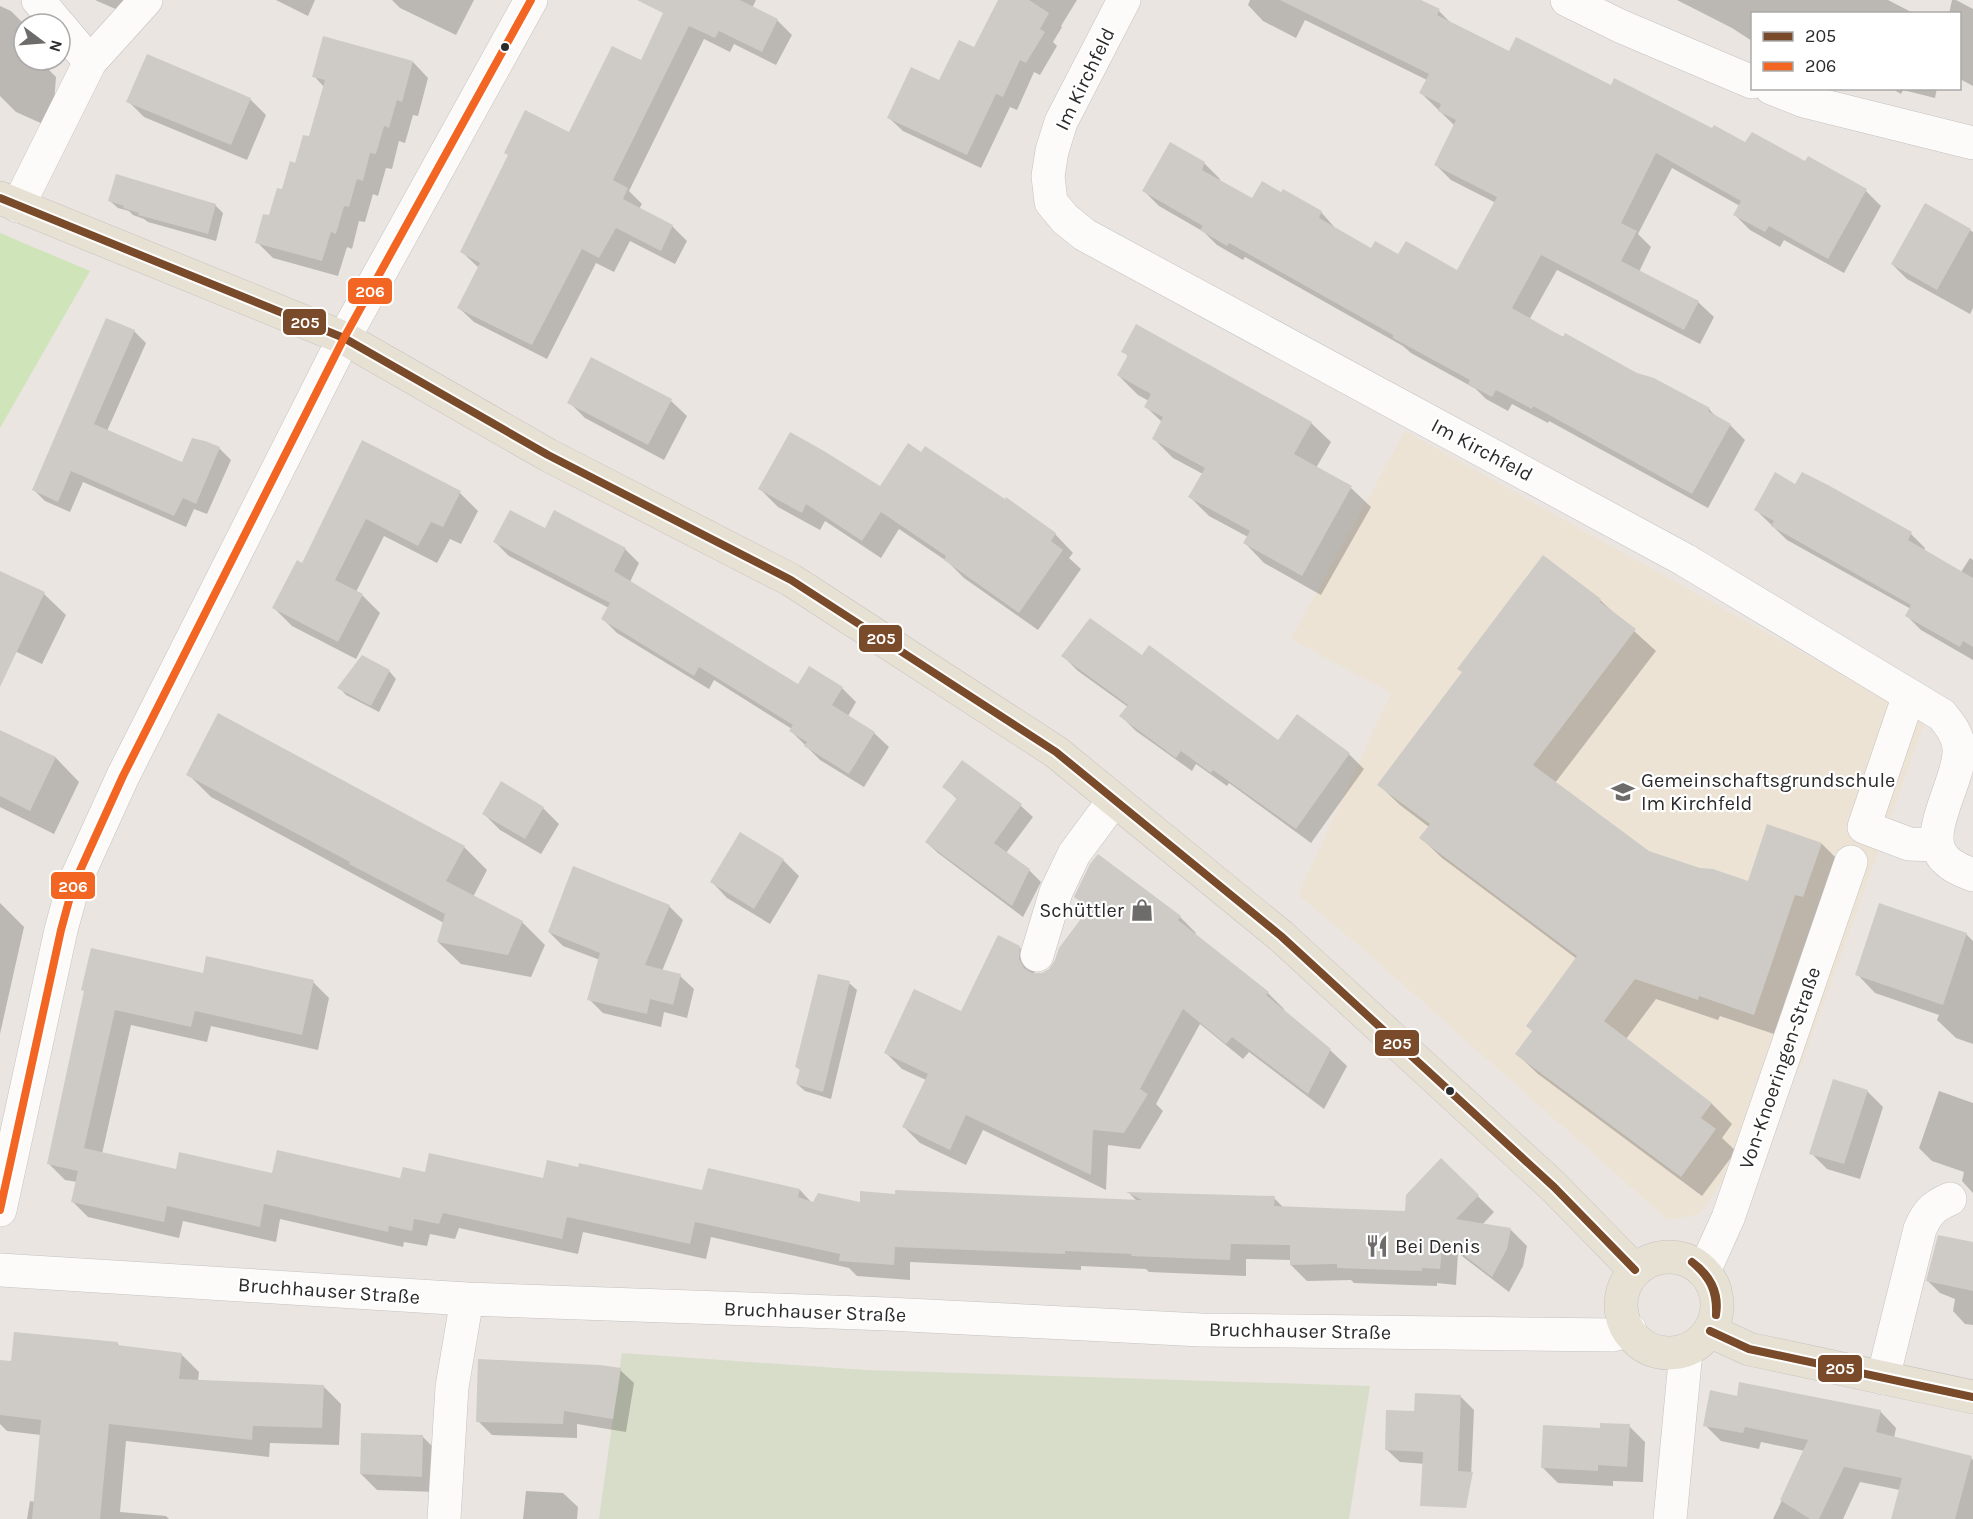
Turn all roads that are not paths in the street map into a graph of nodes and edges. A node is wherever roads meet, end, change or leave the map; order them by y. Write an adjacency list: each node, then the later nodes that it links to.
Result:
1 (38, 0): 6 (street)
2 (146, 0): 8 (street)
3 (531, 0): 13 (street)
4 (1124, 0): 14 (street, Im Kirchfeld)
5 (1567, 0): 9 (street)
6 (48, 12)
7 (72, 41): 8 (street)
8 (90, 62): 12 (street)
9 (1751, 82)
10 (1776, 90): 11 (street)
11 (1973, 143)
12 (9, 202): 13 (main road)
13 (344, 338): 15 (main road); 21 (street)
14 (1909, 695): 16 (street, Im Kirchfeld); 16 (street)
15 (1114, 800): 19 (street); 23 (main road)
16 (1937, 845): 18 (street)
17 (1851, 862): 24 (street, Von-Knoeringen-Straße)
18 (1973, 875)
19 (1037, 956)
20 (1950, 1199): 28 (street)
21 (0, 1210)
22 (0, 1270): 25 (street, Bruchhauser Straße)
23 (1635, 1270): 24 (main road); 26 (main road)
24 (1704, 1271): 27 (main road)
25 (467, 1299): 26 (street, Bruchhauser Straße); 30 (street)
26 (1630, 1330): 27 (main road)
27 (1698, 1341): 28 (main road); 31 (street)
28 (1883, 1378): 29 (main road)
29 (1973, 1397)
30 (444, 1519)
31 (1670, 1519)

